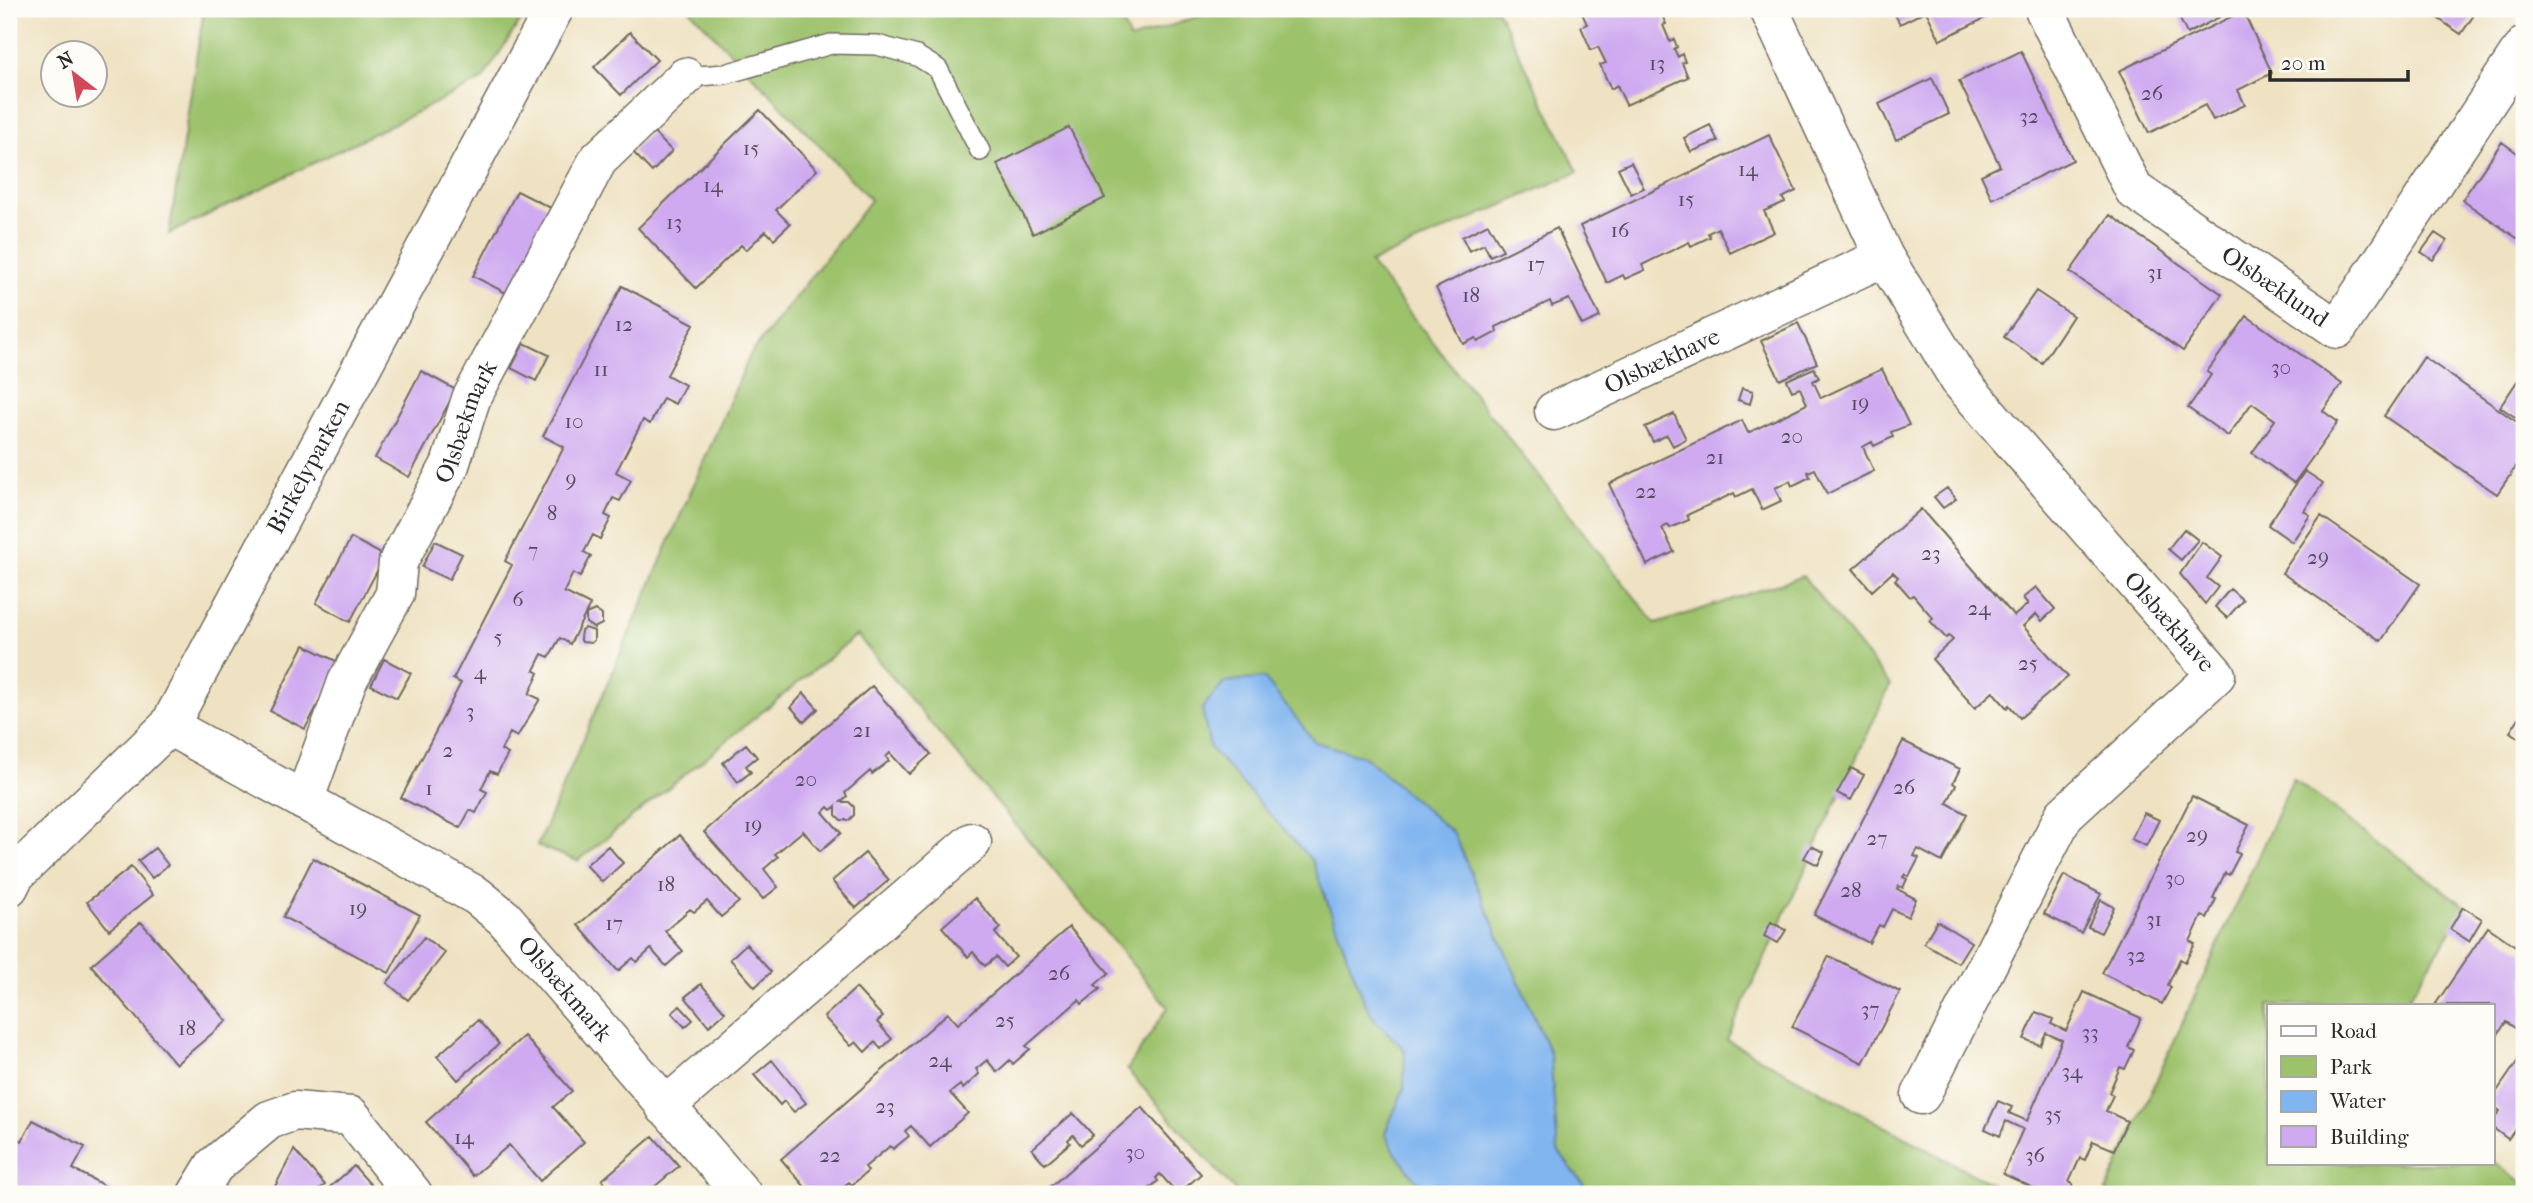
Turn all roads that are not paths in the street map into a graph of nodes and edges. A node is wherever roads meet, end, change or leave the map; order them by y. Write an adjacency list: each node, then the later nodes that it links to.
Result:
1 (554, 9): 9 (street, Birkelyparken)
2 (1769, 9): 7 (street, Olsbækhave)
3 (2044, 9): 4 (street, Olsbæklund)
4 (2524, 46)
5 (685, 77): 6 (lane); 10 (street, Olsbækmark)
6 (980, 151)
7 (1884, 257): 8 (street, Olsbækhave); 13 (street, Olsbækhave)
8 (1553, 411)
9 (169, 726): 10 (street, Olsbækmark); 12 (street, Birkelyparken)
10 (304, 801): 14 (street, Olsbækmark)
11 (972, 842): 14 (street)
12 (9, 887)
13 (1921, 1095)
14 (665, 1107): 17 (street, Olsbækmark)
15 (197, 1194): 16 (street)
16 (413, 1194)
17 (742, 1194)

